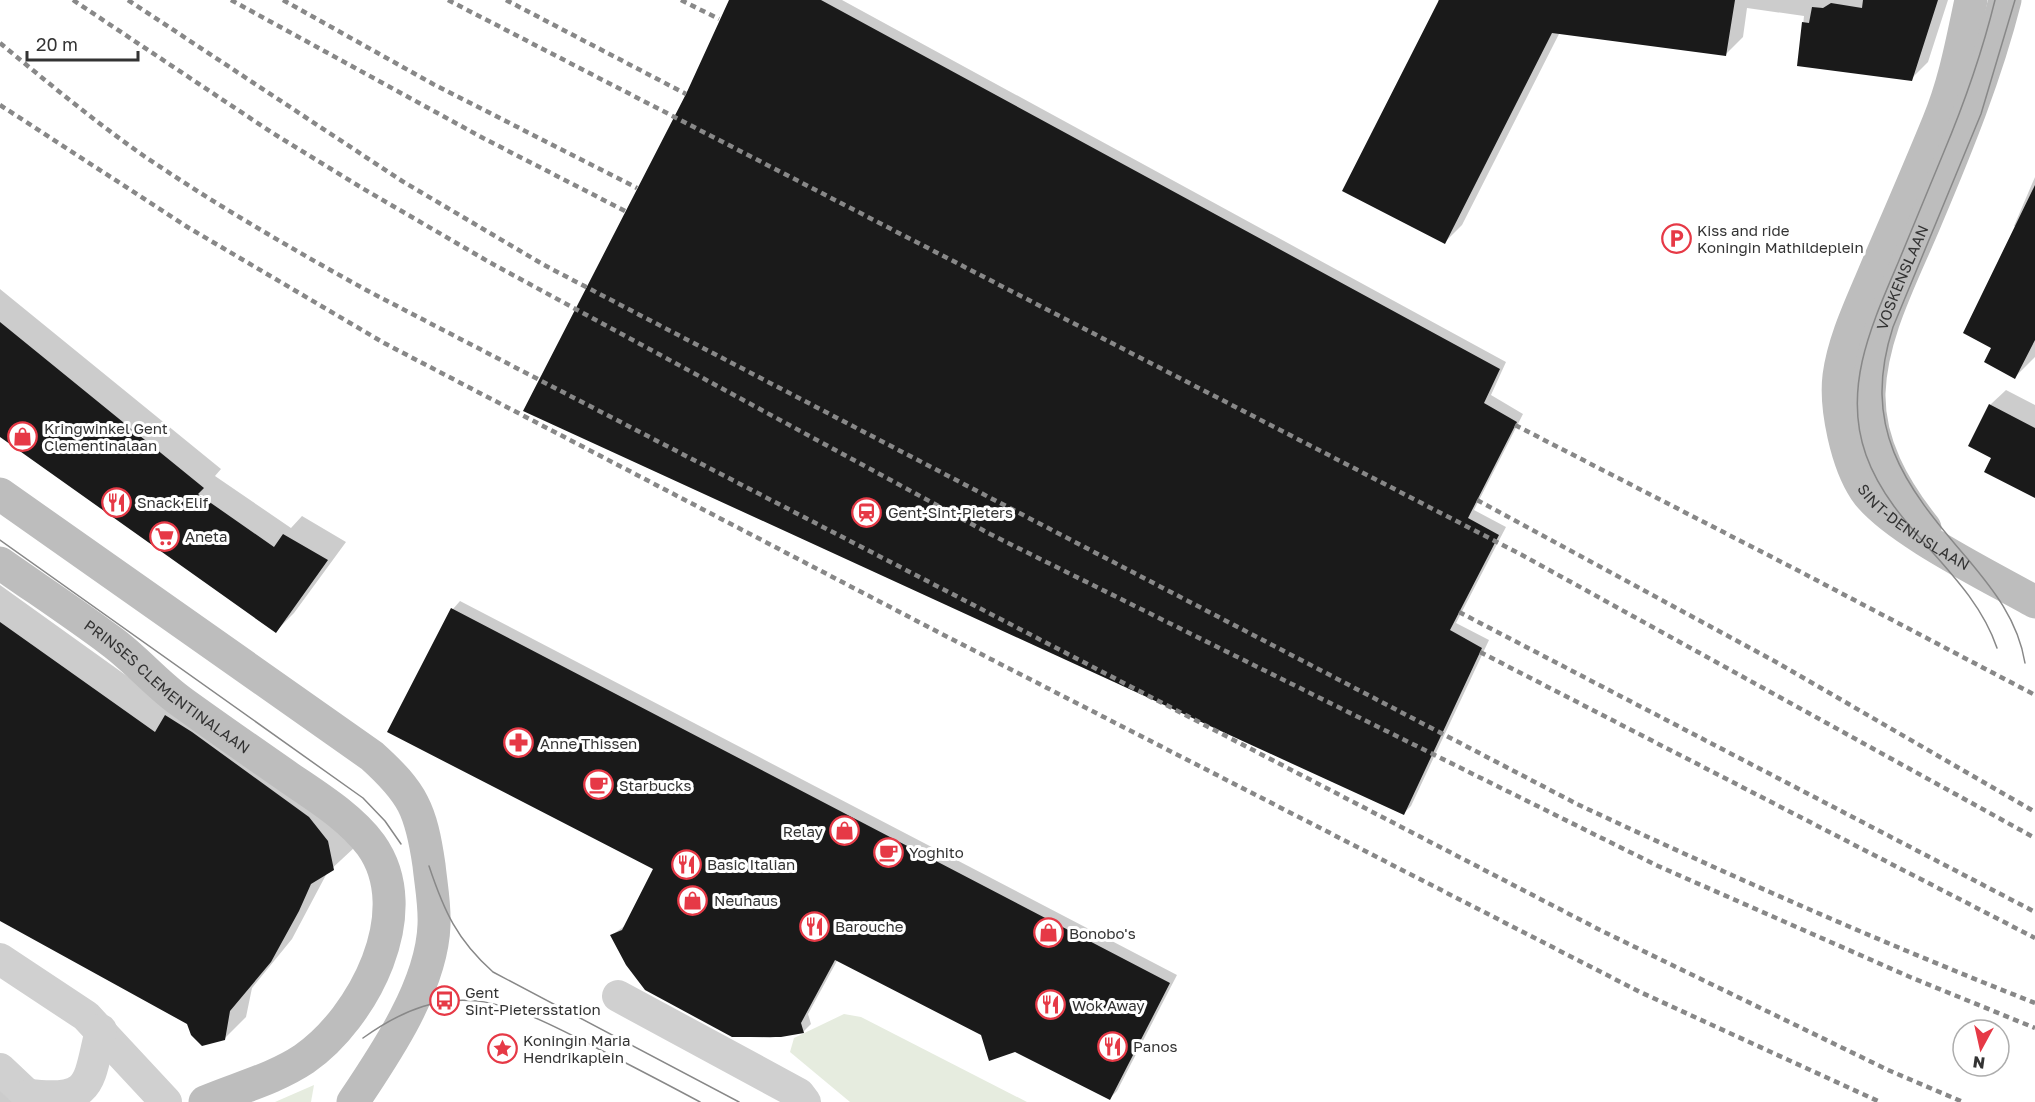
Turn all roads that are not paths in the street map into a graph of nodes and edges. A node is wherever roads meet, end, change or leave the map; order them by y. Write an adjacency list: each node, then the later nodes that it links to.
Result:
1 (1971, 0): 3 (street, VOSKENSLAAN)
2 (2005, 0): 5 (street, VOSKENSLAAN)
3 (1840, 413): 5 (street, SINT-DENIJSLAAN)
4 (0, 494): 15 (street)
5 (1942, 548): 7 (street, SINT-DENIJSLAAN)
6 (0, 563): 14 (street, PRINSES CLEMENTINALAAN)
7 (2035, 602)
8 (0, 958): 10 (street)
9 (618, 996): 16 (street)
10 (101, 1030): 12 (street); 13 (street)
11 (0, 1069): 12 (street)
12 (32, 1098)
13 (165, 1102)
14 (205, 1102)
15 (352, 1102)
16 (805, 1102)

